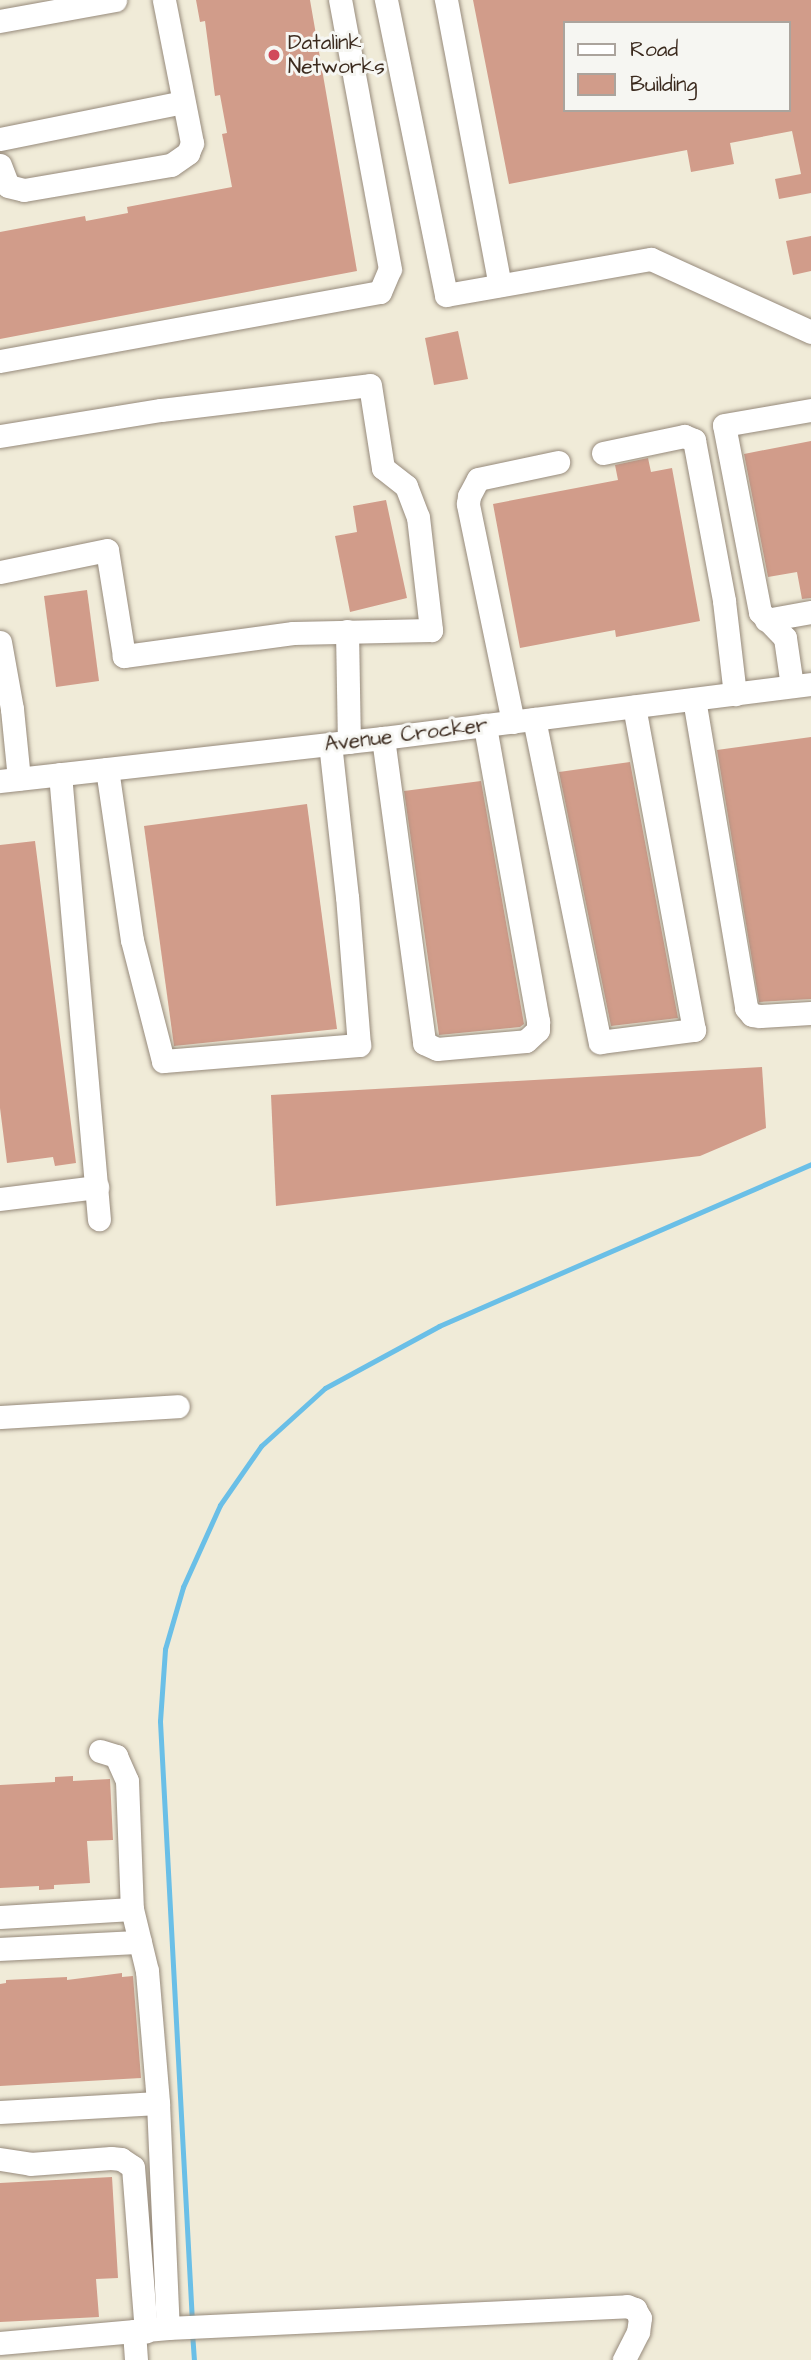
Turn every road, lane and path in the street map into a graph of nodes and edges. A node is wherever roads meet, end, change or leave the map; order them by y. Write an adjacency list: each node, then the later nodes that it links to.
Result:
1 (115, 0): 6 (street)
2 (164, 0): 8 (street)
3 (340, 0): 13 (street)
4 (386, 0): 11 (street)
5 (446, 0): 11 (street)
6 (70, 4): 7 (street)
7 (0, 21)
8 (183, 102): 9 (street); 10 (street)
9 (0, 139)
10 (0, 165)
11 (500, 285): 12 (street)
12 (811, 332)
13 (0, 361)
14 (811, 410): 20 (street)
15 (0, 436): 21 (street)
16 (603, 453): 25 (street)
17 (558, 462): 28 (street)
18 (0, 572): 21 (street)
19 (811, 612): 20 (street)
20 (766, 620): 24 (street)
21 (347, 631): 31 (street)
22 (0, 642): 23 (street)
23 (3, 677): 34 (street)
24 (802, 685): 25 (street, Avenue Crocker)
25 (735, 694): 26 (street, Avenue Crocker)
26 (694, 699): 27 (street, Avenue Crocker); 35 (street)
27 (634, 707): 28 (street, Avenue Crocker); 28 (street)
28 (524, 720): 29 (street, Avenue Crocker)
29 (485, 725): 30 (street, Avenue Crocker); 30 (street)
30 (383, 738): 31 (street, Avenue Crocker)
31 (340, 743): 32 (street, Avenue Crocker); 32 (street)
32 (107, 769): 33 (street, Avenue Crocker)
33 (60, 774): 34 (street, Avenue Crocker); 36 (street)
34 (10, 780)
35 (811, 1013)
36 (97, 1187): 37 (street); 38 (street)
37 (0, 1199)
38 (99, 1219)
39 (178, 1406): 40 (street)
40 (0, 1417)
41 (100, 1751): 42 (street)
42 (132, 1909): 43 (street); 44 (street)
43 (0, 1917)
44 (140, 1942): 45 (street); 46 (street)
45 (0, 1949)
46 (158, 2103): 47 (street); 49 (street)
47 (0, 2112)
48 (0, 2160): 49 (street)
49 (149, 2330): 50 (street); 51 (street); 52 (street)
50 (0, 2343)
51 (136, 2360)
52 (625, 2360)

